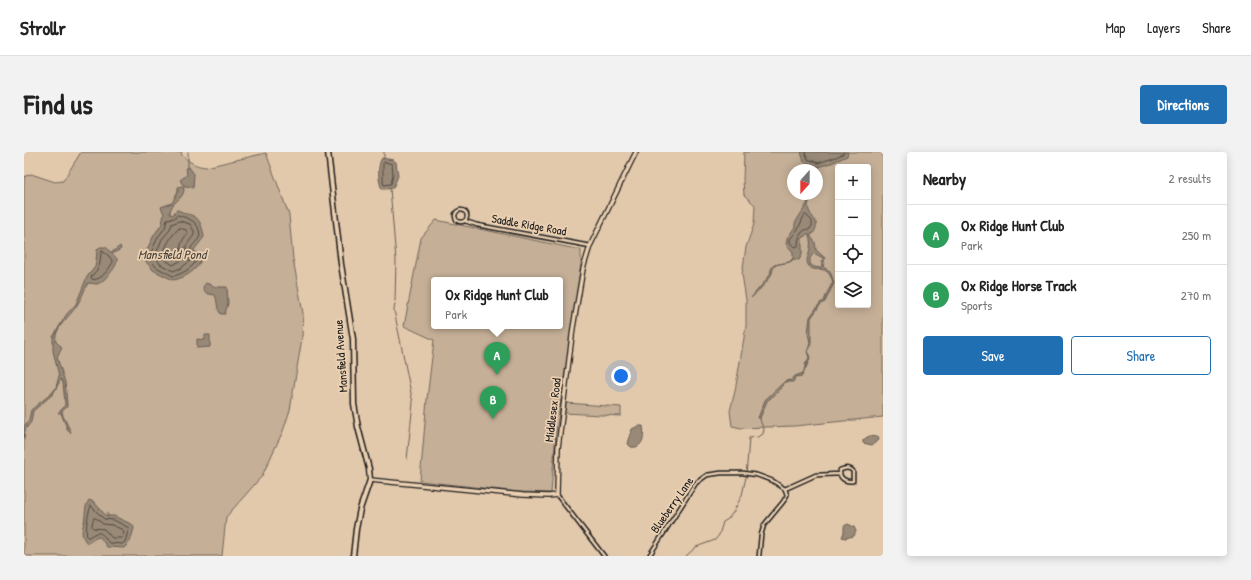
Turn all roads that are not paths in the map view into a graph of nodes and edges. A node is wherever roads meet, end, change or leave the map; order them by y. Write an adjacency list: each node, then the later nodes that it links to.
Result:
1 (328, 152): 6 (main road, Mansfield Avenue)
2 (636, 152): 4 (main road, Middlesex Road)
3 (465, 221): 3 (street); 4 (street, Saddle Ridge Road)
4 (590, 246): 8 (main road, Middlesex Road)
5 (840, 474): 5 (street); 7 (street)
6 (370, 480): 8 (main road); 9 (main road, Mansfield Avenue)
7 (785, 489): 11 (street, Blueberry Lane); 12 (street)
8 (557, 495): 10 (street)
9 (353, 556)
10 (604, 556)
11 (649, 556)
12 (759, 556)

